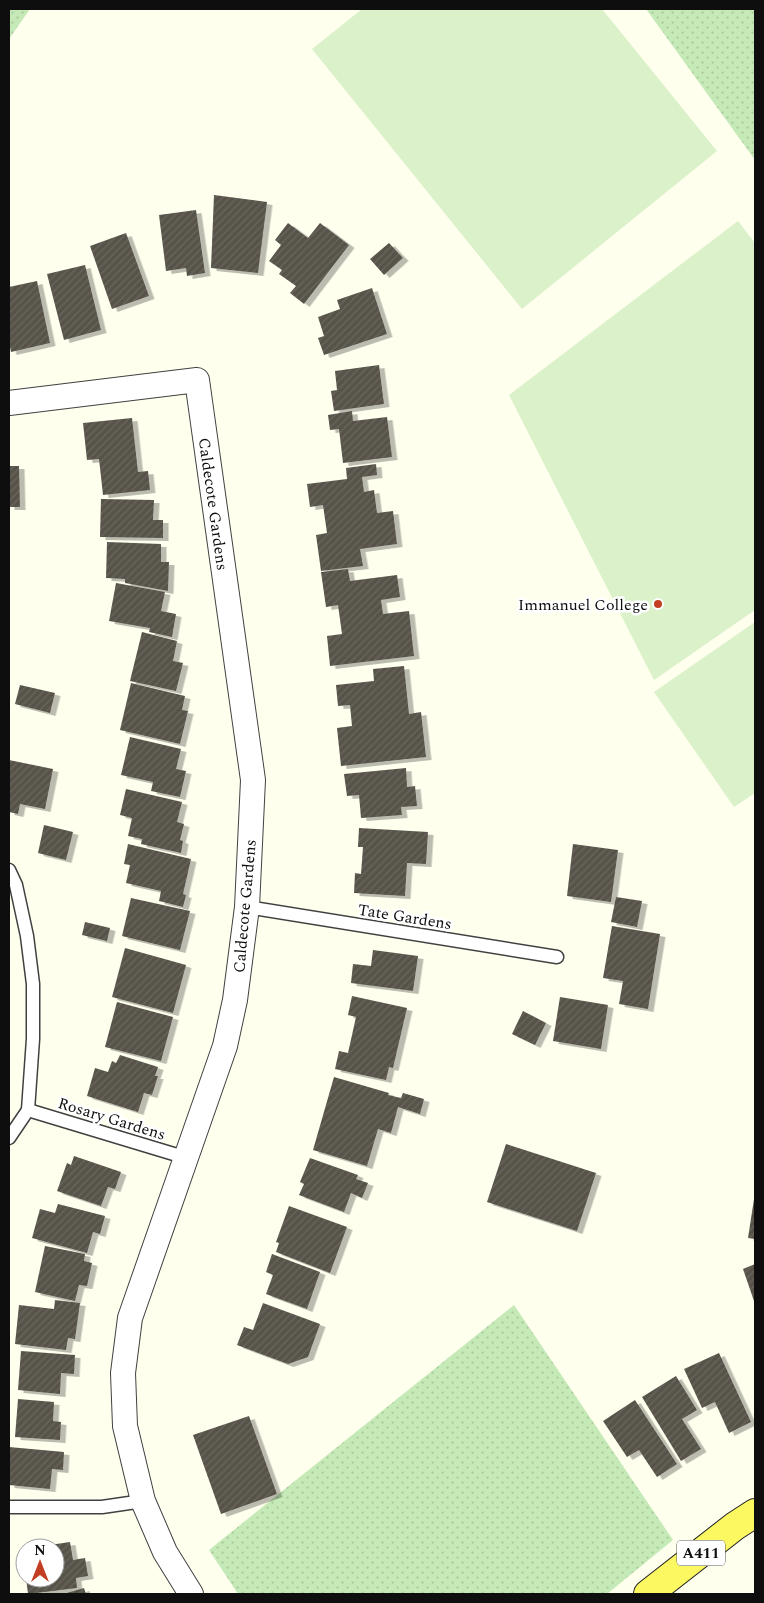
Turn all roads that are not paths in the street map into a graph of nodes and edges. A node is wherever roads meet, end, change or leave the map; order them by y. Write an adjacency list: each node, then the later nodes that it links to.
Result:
1 (9, 403): 3 (street, Caldecote Gardens)
2 (9, 870): 5 (lane)
3 (247, 907): 4 (lane, Tate Gardens); 7 (street, Caldecote Gardens)
4 (557, 957)
5 (28, 1110): 6 (lane); 7 (lane, Rosary Gardens)
6 (9, 1138)
7 (187, 1158): 8 (street, Caldecote Gardens)
8 (143, 1501): 9 (lane); 11 (street, Caldecote Gardens)
9 (9, 1507)
10 (755, 1513): 12 (main road, A411)
11 (191, 1594)
12 (648, 1594)

